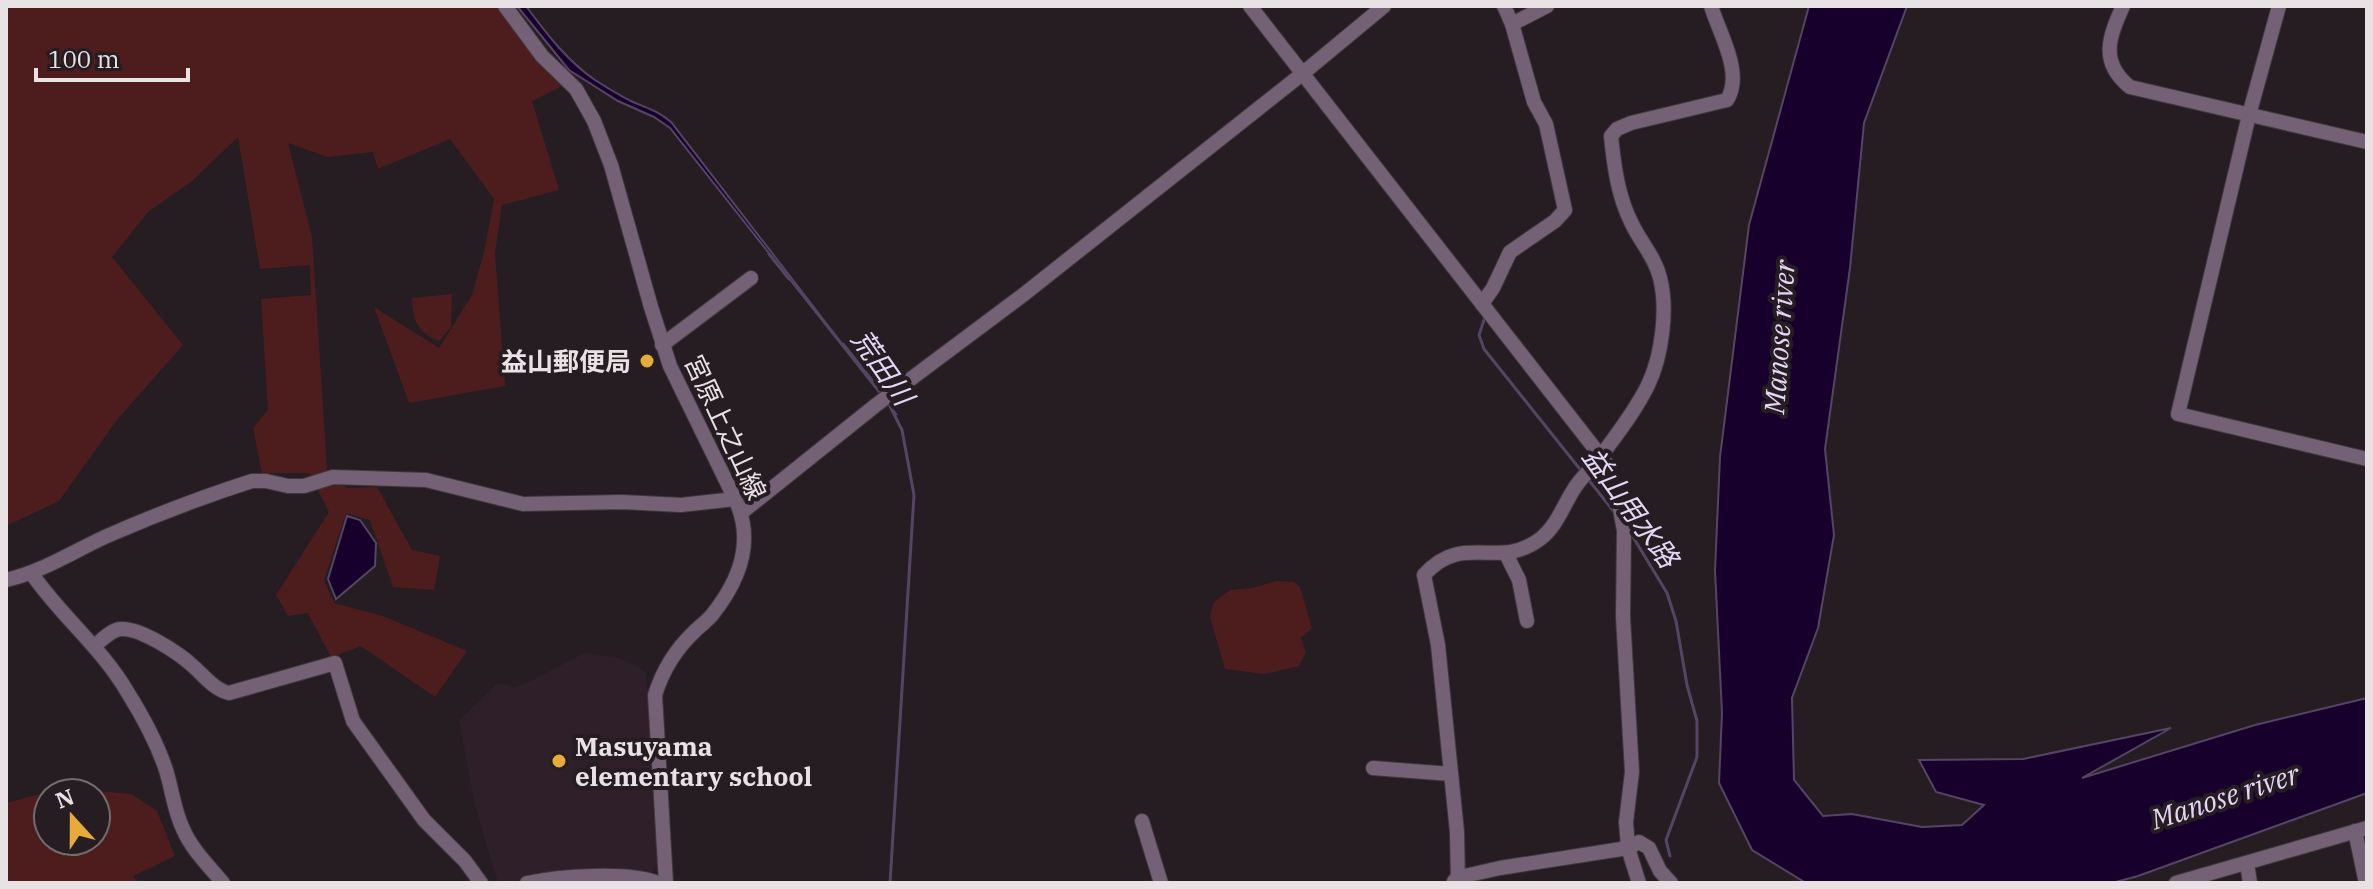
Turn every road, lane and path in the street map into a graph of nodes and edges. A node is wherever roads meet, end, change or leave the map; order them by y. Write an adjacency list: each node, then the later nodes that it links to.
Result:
1 (505, 6): 15 (street, 宮原上之山線)
2 (1250, 6): 10 (street)
3 (1384, 6): 10 (street)
4 (1504, 6): 9 (street)
5 (1547, 6): 9 (street)
6 (1711, 6): 16 (street)
7 (2123, 6): 11 (street)
8 (2279, 6): 11 (street)
9 (1512, 24): 14 (street)
10 (1302, 74): 14 (street); 18 (street)
11 (2249, 115): 12 (street); 17 (street)
12 (2367, 142)
13 (751, 278): 15 (street)
14 (1486, 310): 16 (street)
15 (662, 345): 18 (street, 宮原上之山線)
16 (1601, 456): 19 (street); 28 (street)
17 (2367, 459)
18 (738, 506): 20 (street); 35 (street, 宮原上之山線)
19 (1506, 554): 22 (street); 25 (street)
20 (32, 574): 21 (street); 23 (street)
21 (6, 580)
22 (1527, 621)
23 (94, 646): 32 (street); 33 (street)
24 (1373, 768): 25 (street)
25 (1451, 774): 30 (street)
26 (1142, 821): 36 (street)
27 (2361, 829): 29 (street); 41 (street)
28 (1628, 848): 30 (street); 37 (street); 38 (street)
29 (2247, 863): 39 (street); 40 (street)
30 (1457, 881)
31 (651, 882): 34 (street)
32 (223, 883)
33 (481, 883)
34 (527, 883)
35 (666, 883)
36 (1161, 883)
37 (1639, 883)
38 (1671, 883)
39 (2176, 883)
40 (2250, 883)
41 (2366, 883)

